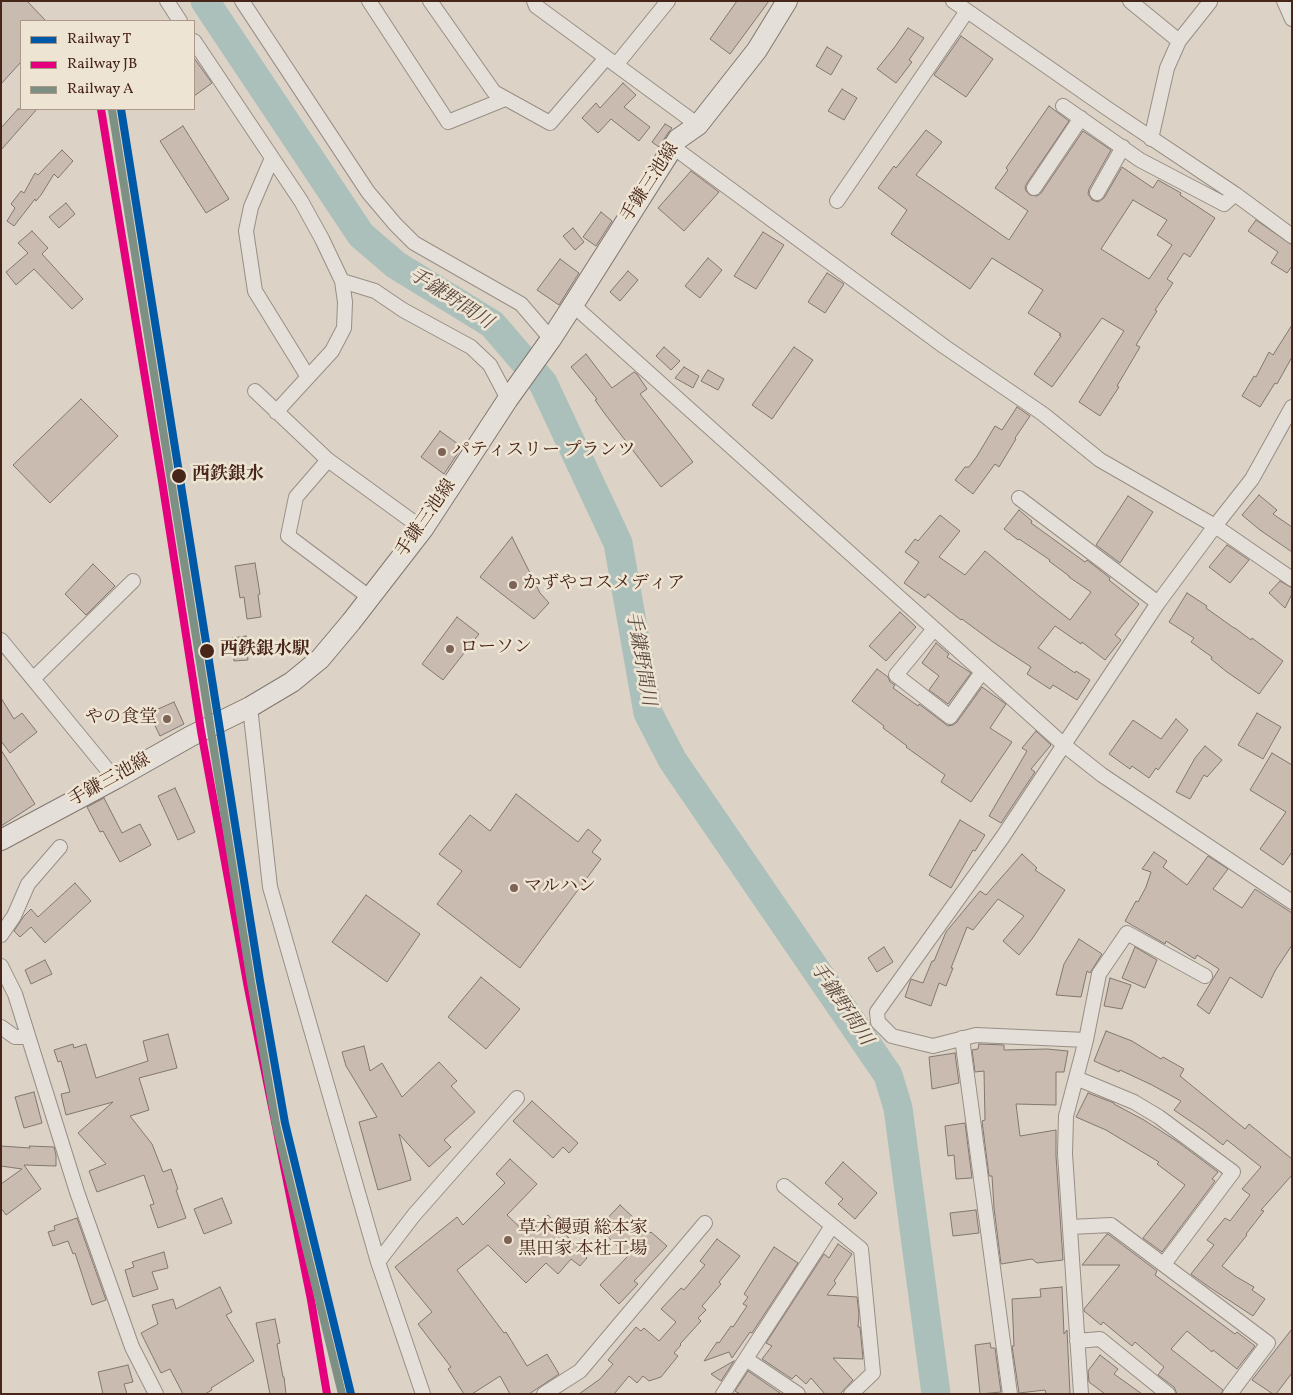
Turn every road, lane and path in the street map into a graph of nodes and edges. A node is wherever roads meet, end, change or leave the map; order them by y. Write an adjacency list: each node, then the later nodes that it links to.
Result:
1 (167, 1): 14 (street)
2 (242, 1): 35 (street)
3 (369, 1): 18 (street)
4 (430, 1): 18 (street)
5 (534, 1): 17 (street)
6 (668, 1): 17 (street)
7 (787, 1): 22 (main road, 手鎌三池線)
8 (953, 1): 12 (street)
9 (1130, 1): 15 (street)
10 (1284, 1): 13 (street)
11 (1210, 2): 15 (street)
12 (967, 10): 20 (street); 31 (street)
13 (1292, 19)
14 (179, 20)
15 (1179, 41): 24 (street)
16 (195, 42): 27 (street)
17 (611, 62): 18 (street); 22 (street)
18 (505, 99)
19 (1063, 106): 21 (street)
20 (1108, 109): 23 (street); 24 (street)
21 (1081, 118): 23 (street); 28 (street)
22 (698, 125): 25 (main road, 手鎌三池線)
23 (1097, 129): 26 (street)
24 (1151, 139): 30 (street)
25 (673, 147): 34 (main road, 手鎌三池線); 43 (street)
26 (1123, 147): 29 (street); 30 (street)
27 (272, 158): 33 (street); 36 (street)
28 (1034, 188)
29 (1097, 194)
30 (1235, 194): 32 (street)
31 (837, 200)
32 (1292, 236)
33 (342, 281): 36 (street); 38 (street)
34 (574, 305): 35 (main road, 手鎌三池線); 49 (street)
35 (551, 339): 38 (main road, 手鎌三池線)
36 (308, 377): 40 (street)
37 (255, 391): 40 (street)
38 (508, 399): 44 (main road, 手鎌三池線)
39 (1292, 407): 43 (street)
40 (276, 412): 41 (street)
41 (328, 460): 44 (street); 47 (street)
42 (1019, 498): 48 (street)
43 (1214, 526): 45 (street); 48 (street)
44 (423, 528): 47 (main road, 手鎌三池線)
45 (1292, 579)
46 (133, 581): 52 (street)
47 (369, 597): 53 (main road, 手鎌三池線)
48 (1158, 603): 54 (street)
49 (934, 629): 51 (street); 51 (street)
50 (1, 640): 52 (street)
51 (982, 672): 54 (street)
52 (33, 679): 55 (street)
53 (250, 707): 55 (main road, 手鎌三池線); 72 (street)
54 (1064, 745): 58 (street); 64 (street)
55 (115, 779): 56 (main road, 手鎌三池線)
56 (1, 840)
57 (60, 847): 59 (street)
58 (1292, 902)
59 (1, 935)
60 (1, 966): 63 (street)
61 (1205, 976): 65 (street)
62 (1, 1027): 63 (street)
63 (28, 1037): 76 (street)
64 (962, 1038): 65 (street); 82 (street)
65 (1086, 1040): 66 (street)
66 (1076, 1078): 71 (street); 73 (street)
67 (517, 1098): 72 (street)
68 (784, 1186): 70 (street)
69 (705, 1223): 78 (street)
70 (832, 1226): 75 (street); 81 (street)
71 (1070, 1227): 73 (street); 74 (street)
72 (378, 1262): 77 (street)
73 (1164, 1264): 85 (street)
74 (1077, 1341): 83 (street); 84 (street)
75 (746, 1359): 79 (street); 80 (street)
76 (156, 1394)
77 (422, 1394)
78 (544, 1394)
79 (724, 1394)
80 (798, 1394)
81 (851, 1394)
82 (1010, 1394)
83 (1081, 1394)
84 (1168, 1394)
85 (1230, 1394)

